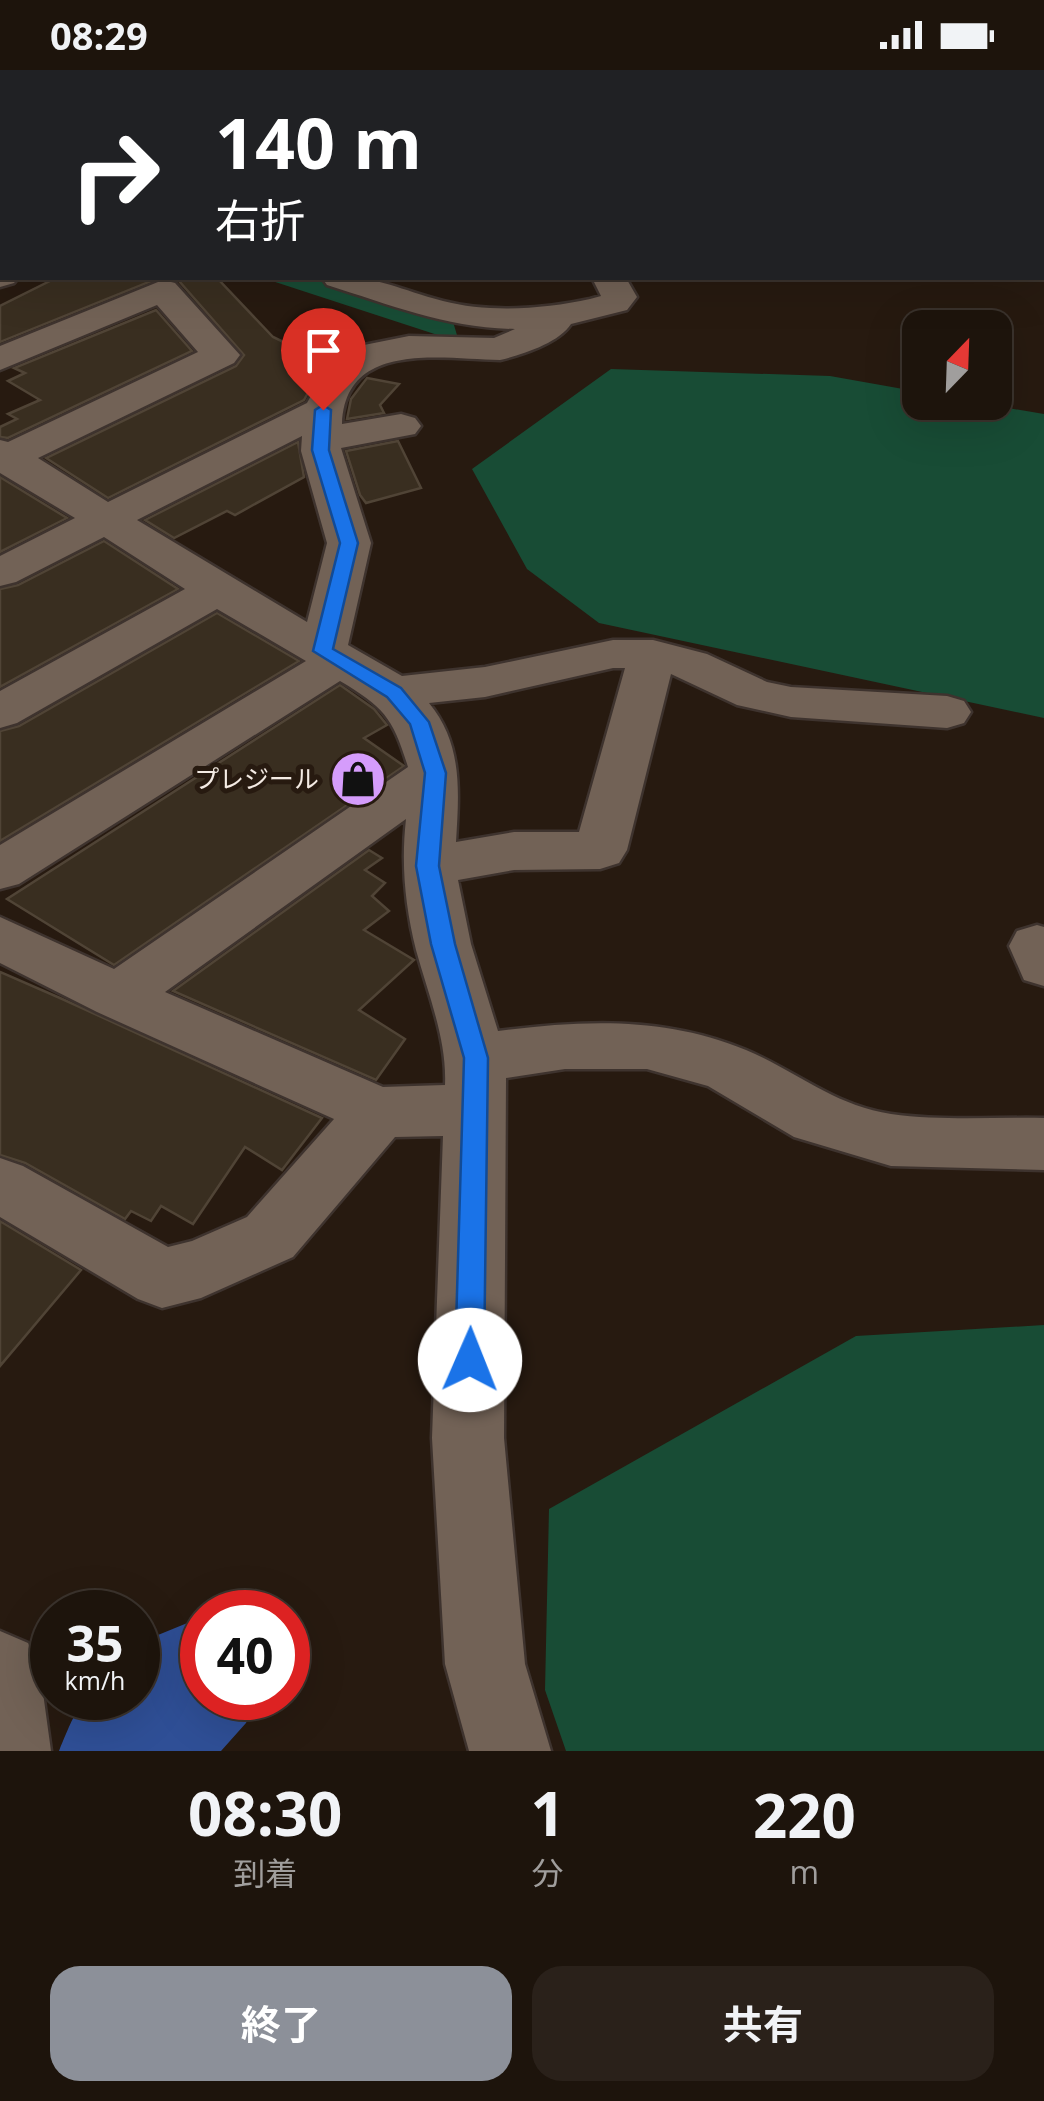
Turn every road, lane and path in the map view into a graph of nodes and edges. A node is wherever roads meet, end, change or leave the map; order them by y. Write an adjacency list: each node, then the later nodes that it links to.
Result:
1 (346, 280): 3 (street)
2 (610, 280): 3 (street)
3 (555, 316): 5 (street)
4 (0, 359): 7 (street)
5 (322, 424): 6 (street); 8 (street); 12 (street)
6 (401, 426)
7 (3, 457): 8 (street)
8 (105, 519): 9 (street); 10 (street)
9 (0, 574)
10 (218, 590): 12 (street); 14 (street)
11 (653, 654): 13 (street); 15 (street); 17 (street)
12 (331, 656): 13 (street); 18 (street)
13 (394, 692): 16 (street)
14 (0, 712)
15 (947, 712)
16 (436, 773): 17 (street); 20 (street)
17 (428, 866): 21 (street)
18 (0, 870)
19 (0, 938): 20 (street)
20 (117, 996): 22 (street)
21 (475, 1084): 22 (street); 23 (street); 25 (street)
22 (380, 1112): 24 (street)
23 (1044, 1144)
24 (0, 1185)
25 (510, 1751)

